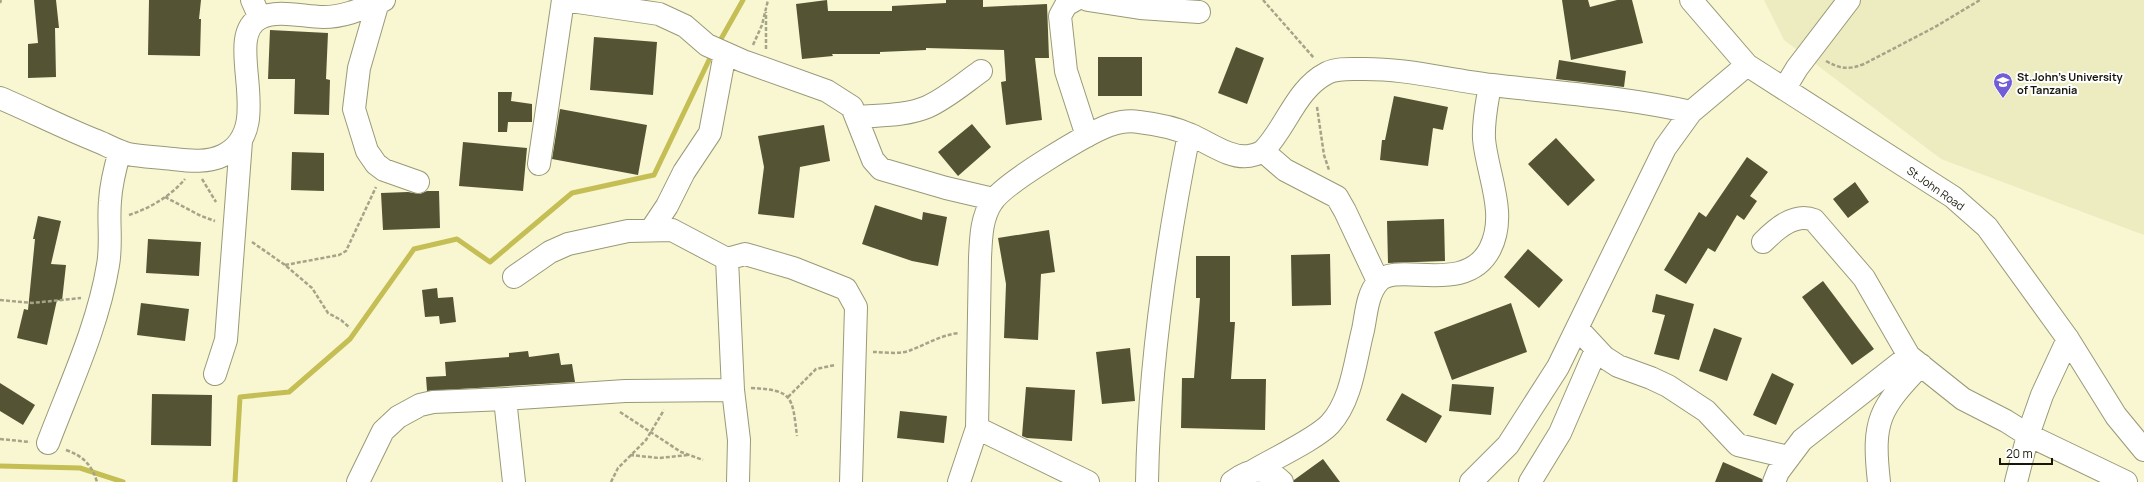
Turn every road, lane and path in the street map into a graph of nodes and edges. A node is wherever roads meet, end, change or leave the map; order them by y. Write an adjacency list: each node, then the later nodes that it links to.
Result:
1 (563, 0): 15 (street); 30 (street)
2 (768, 0): 10 (path)
3 (1075, 0): 26 (street)
4 (1088, 0): 13 (street)
5 (1263, 0): 19 (path)
6 (1691, 0): 11 (street, St.John Road)
7 (1849, 0): 14 (street)
8 (1980, 0): 14 (path)
9 (381, 1): 12 (street); 32 (street)
10 (766, 8): 15 (path); 17 (path)
11 (1701, 8): 16 (street, St.John Road)
12 (256, 9): 27 (street)
13 (1199, 12)
14 (1810, 52): 21 (street)
15 (734, 57): 17 (street); 39 (street)
16 (1747, 65): 21 (street, St.John Road); 23 (street)
17 (767, 70): 24 (street)
18 (981, 71): 24 (street)
19 (1320, 79): 20 (street); 29 (street); 34 (path)
20 (1490, 85): 23 (street); 44 (street)
21 (1784, 88): 50 (street, St.John Road)
22 (0, 98): 28 (street)
23 (1691, 112): 48 (street)
24 (857, 117): 36 (street)
25 (1189, 134): 26 (street); 29 (street); 78 (street)
26 (1087, 136): 36 (street)
27 (241, 141): 31 (street); 38 (street)
28 (120, 151): 31 (street); 37 (street)
29 (1263, 151): 34 (street)
30 (539, 164)
31 (188, 165): 35 (path); 38 (path)
32 (384, 170): 33 (street); 42 (path)
33 (418, 182)
34 (1337, 196): 44 (street)
35 (165, 197): 37 (path); 38 (path)
36 (993, 199): 49 (street)
37 (109, 222): 45 (street)
38 (235, 225): 42 (path); 54 (street)
39 (651, 230): 41 (street); 43 (street)
40 (1763, 242): 53 (street)
41 (727, 259): 52 (street); 56 (street)
42 (285, 265): 47 (path)
43 (514, 277)
44 (1378, 282): 70 (street)
45 (101, 294): 46 (path); 64 (street)
46 (0, 300)
47 (350, 328)
48 (1577, 328): 51 (street); 81 (street)
49 (979, 332): 52 (path); 60 (street)
50 (2068, 340): 62 (street); 65 (street, St.John Road)
51 (1596, 350): 68 (street); 82 (street)
52 (854, 357): 58 (path); 75 (street)
53 (1915, 360): 62 (street); 68 (street); 84 (street)
54 (215, 374)
55 (675, 390): 56 (street); 57 (street); 61 (path)
56 (733, 390): 58 (path); 74 (street)
57 (608, 392): 59 (street); 61 (path)
58 (788, 397): 63 (path)
59 (505, 399): 71 (street); 72 (street)
60 (977, 428): 76 (street); 77 (street)
61 (652, 432): 66 (path); 67 (path)
62 (2028, 435): 85 (street); 86 (street)
63 (797, 436)
64 (48, 443)
65 (2144, 450)
66 (630, 455): 67 (path); 73 (path)
67 (689, 455): 69 (path)
68 (1788, 457): 83 (street)
69 (703, 460)
70 (1253, 470): 79 (street); 80 (street)
71 (358, 482)
72 (514, 482)
73 (611, 482)
74 (738, 482)
75 (851, 482)
76 (959, 482)
77 (1088, 482)
78 (1147, 482)
79 (1232, 482)
80 (1282, 482)
81 (1471, 482)
82 (1530, 482)
83 (1774, 482)
84 (1879, 482)
85 (2016, 482)
86 (2126, 482)

